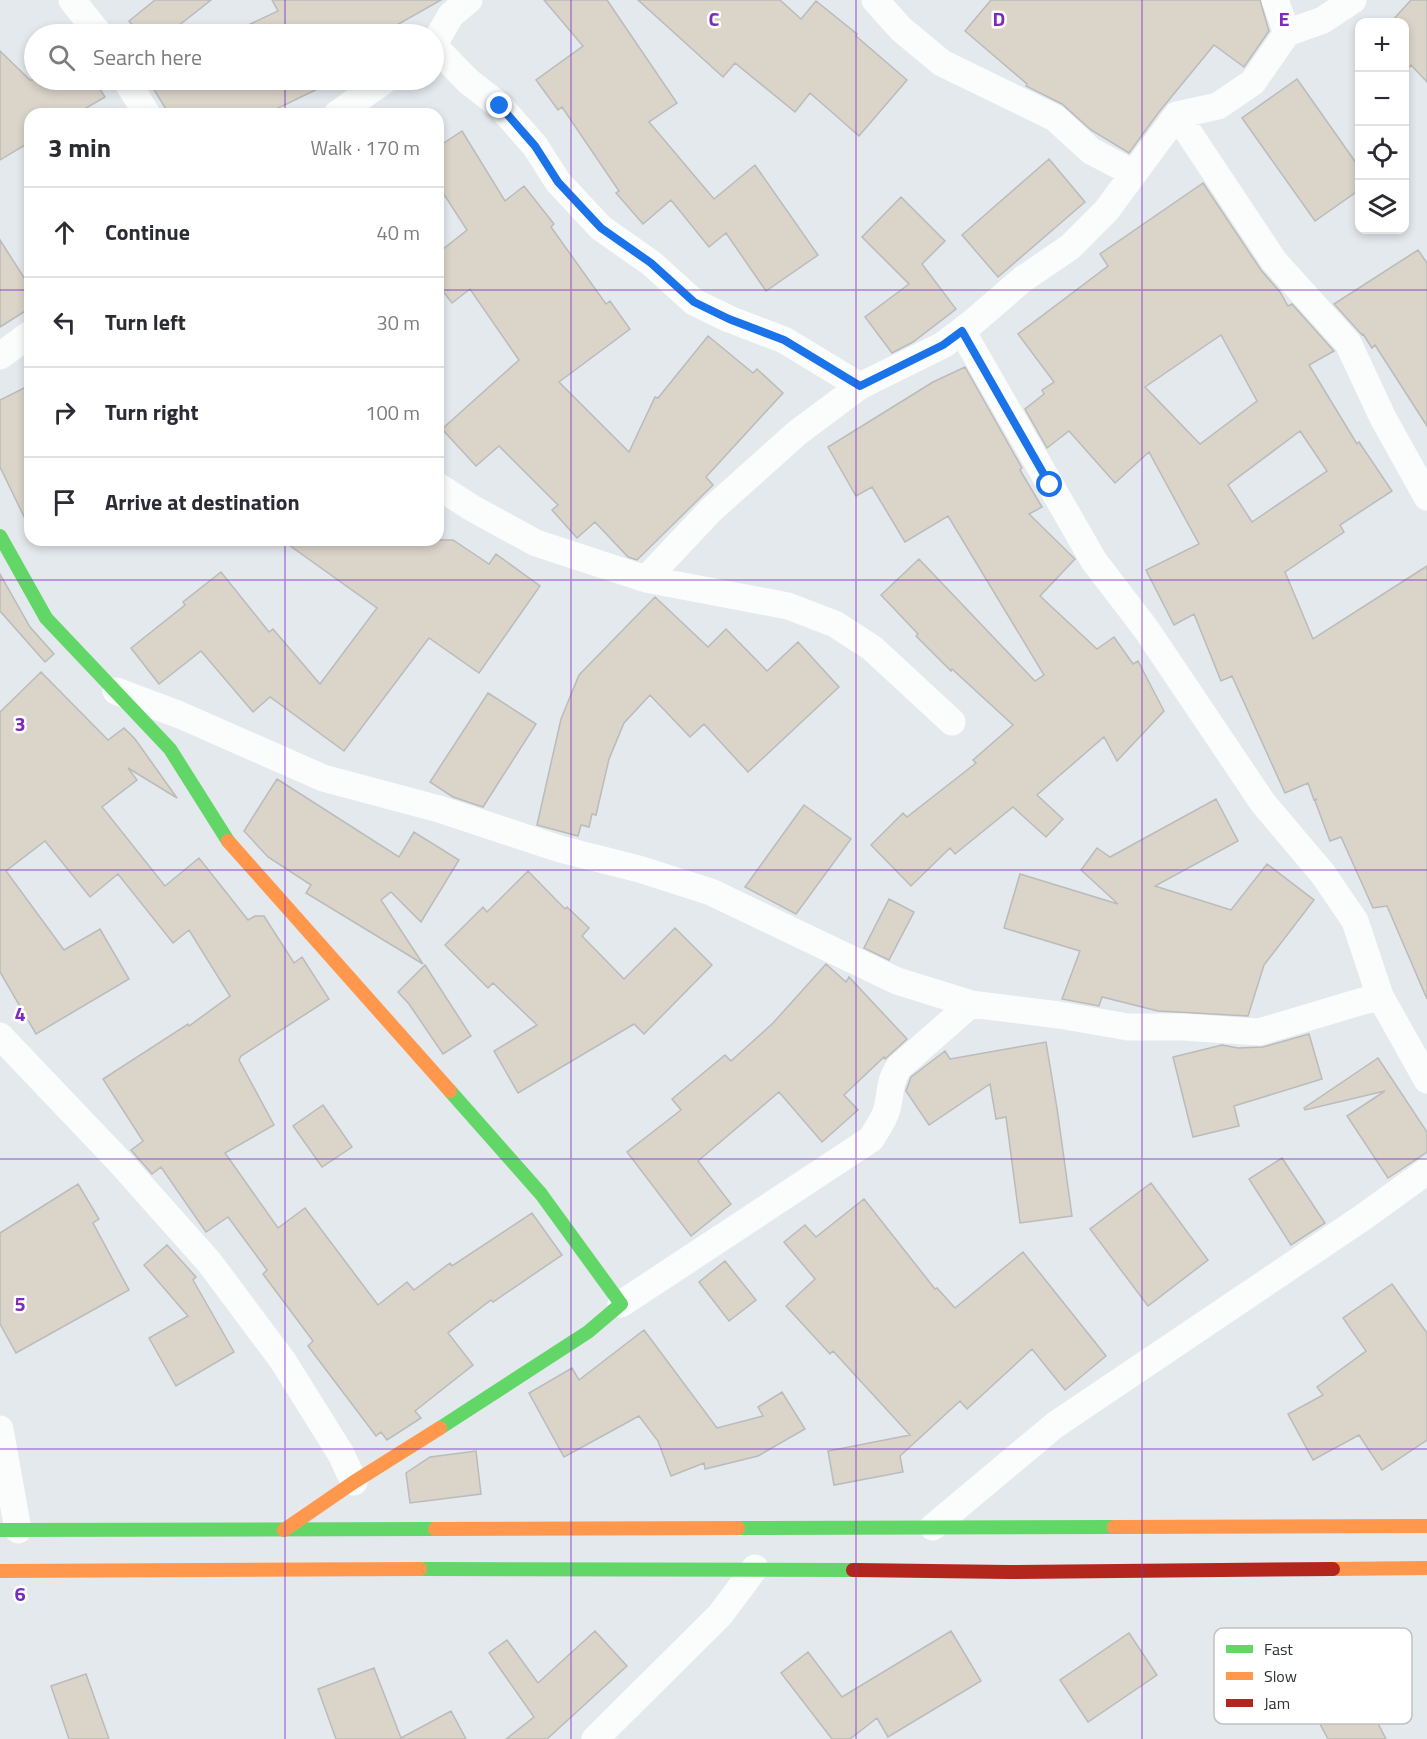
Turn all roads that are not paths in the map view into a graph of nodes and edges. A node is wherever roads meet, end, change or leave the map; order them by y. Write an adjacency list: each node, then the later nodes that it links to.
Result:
1 (72, 0): 6 (street)
2 (874, 0): 15 (street)
3 (1275, 0): 8 (street)
4 (1353, 0): 8 (street)
5 (454, 5): 7 (street)
6 (91, 24)
7 (444, 25)
8 (1287, 33): 14 (street)
9 (444, 56): 19 (street)
10 (132, 90): 12 (street)
11 (371, 90): 13 (street)
12 (143, 108)
13 (345, 108)
14 (1177, 115): 15 (street); 21 (street)
15 (1133, 173): 16 (street)
16 (962, 331): 19 (street); 26 (street)
17 (24, 338): 18 (street)
18 (0, 356)
19 (860, 386): 23 (street)
20 (444, 490): 23 (street)
21 (1427, 497)
22 (0, 536): 24 (main road)
23 (646, 579): 25 (street)
24 (116, 691): 27 (street); 31 (main road)
25 (952, 722)
26 (1380, 996): 27 (street); 29 (street)
27 (971, 1004): 31 (street)
28 (0, 1036): 33 (street)
29 (1427, 1080)
30 (1427, 1171): 35 (street)
31 (621, 1304): 33 (main road)
32 (0, 1429): 36 (street)
33 (354, 1482): 37 (main road)
34 (1427, 1526): 35 (main road)
35 (933, 1527): 37 (main road)
36 (9, 1530): 37 (main road)
37 (284, 1530)
38 (755, 1568): 39 (main road); 40 (main road); 41 (street)
39 (1427, 1568)
40 (0, 1571)
41 (595, 1739)

